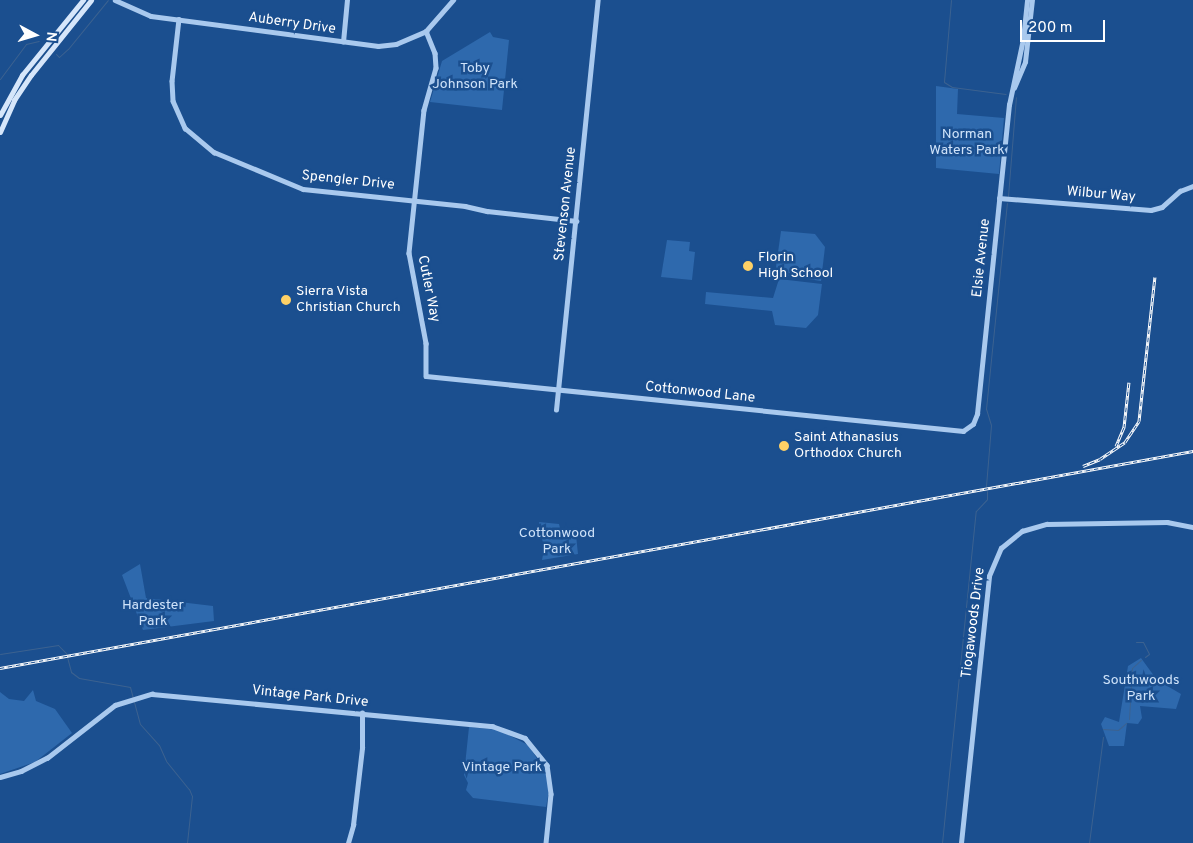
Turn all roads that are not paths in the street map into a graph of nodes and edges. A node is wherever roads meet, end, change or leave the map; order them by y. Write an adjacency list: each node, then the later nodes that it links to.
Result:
1 (83, 0): 13 (main road)
2 (91, 0): 14 (main road)
3 (347, 0): 11 (street)
4 (453, 0): 10 (street, Auberry Drive)
5 (598, 0): 18 (street, Stevenson Avenue)
6 (1027, 0): 12 (street, Elsie Avenue)
7 (1032, 0): 12 (street, Elsie Avenue)
8 (116, 1): 9 (street, Auberry Drive)
9 (178, 19): 11 (street, Auberry Drive); 17 (street, Spengler Drive)
10 (426, 31): 11 (street, Auberry Drive); 17 (street, Cutler Way)
11 (343, 42)
12 (1013, 89): 16 (street, Elsie Avenue)
13 (0, 114)
14 (0, 132)
15 (1193, 186): 16 (street, Wilbur Way)
16 (999, 198): 22 (street, Elsie Avenue)
17 (414, 200): 18 (street, Spengler Drive); 19 (street, Cutler Way)
18 (576, 221): 20 (street, Stevenson Avenue)
19 (426, 376): 20 (street, Cottonwood Lane)
20 (558, 390): 21 (street, Stevenson Avenue); 22 (street, Cottonwood Lane)
21 (556, 410)
22 (970, 427)
23 (1193, 527): 28 (street, Tiogawoods Drive)
24 (362, 713): 25 (street, Vintage Park Drive); 26 (street); 27 (street, Vintage Park Drive)
25 (0, 777)
26 (348, 843)
27 (546, 843)
28 (961, 843)

